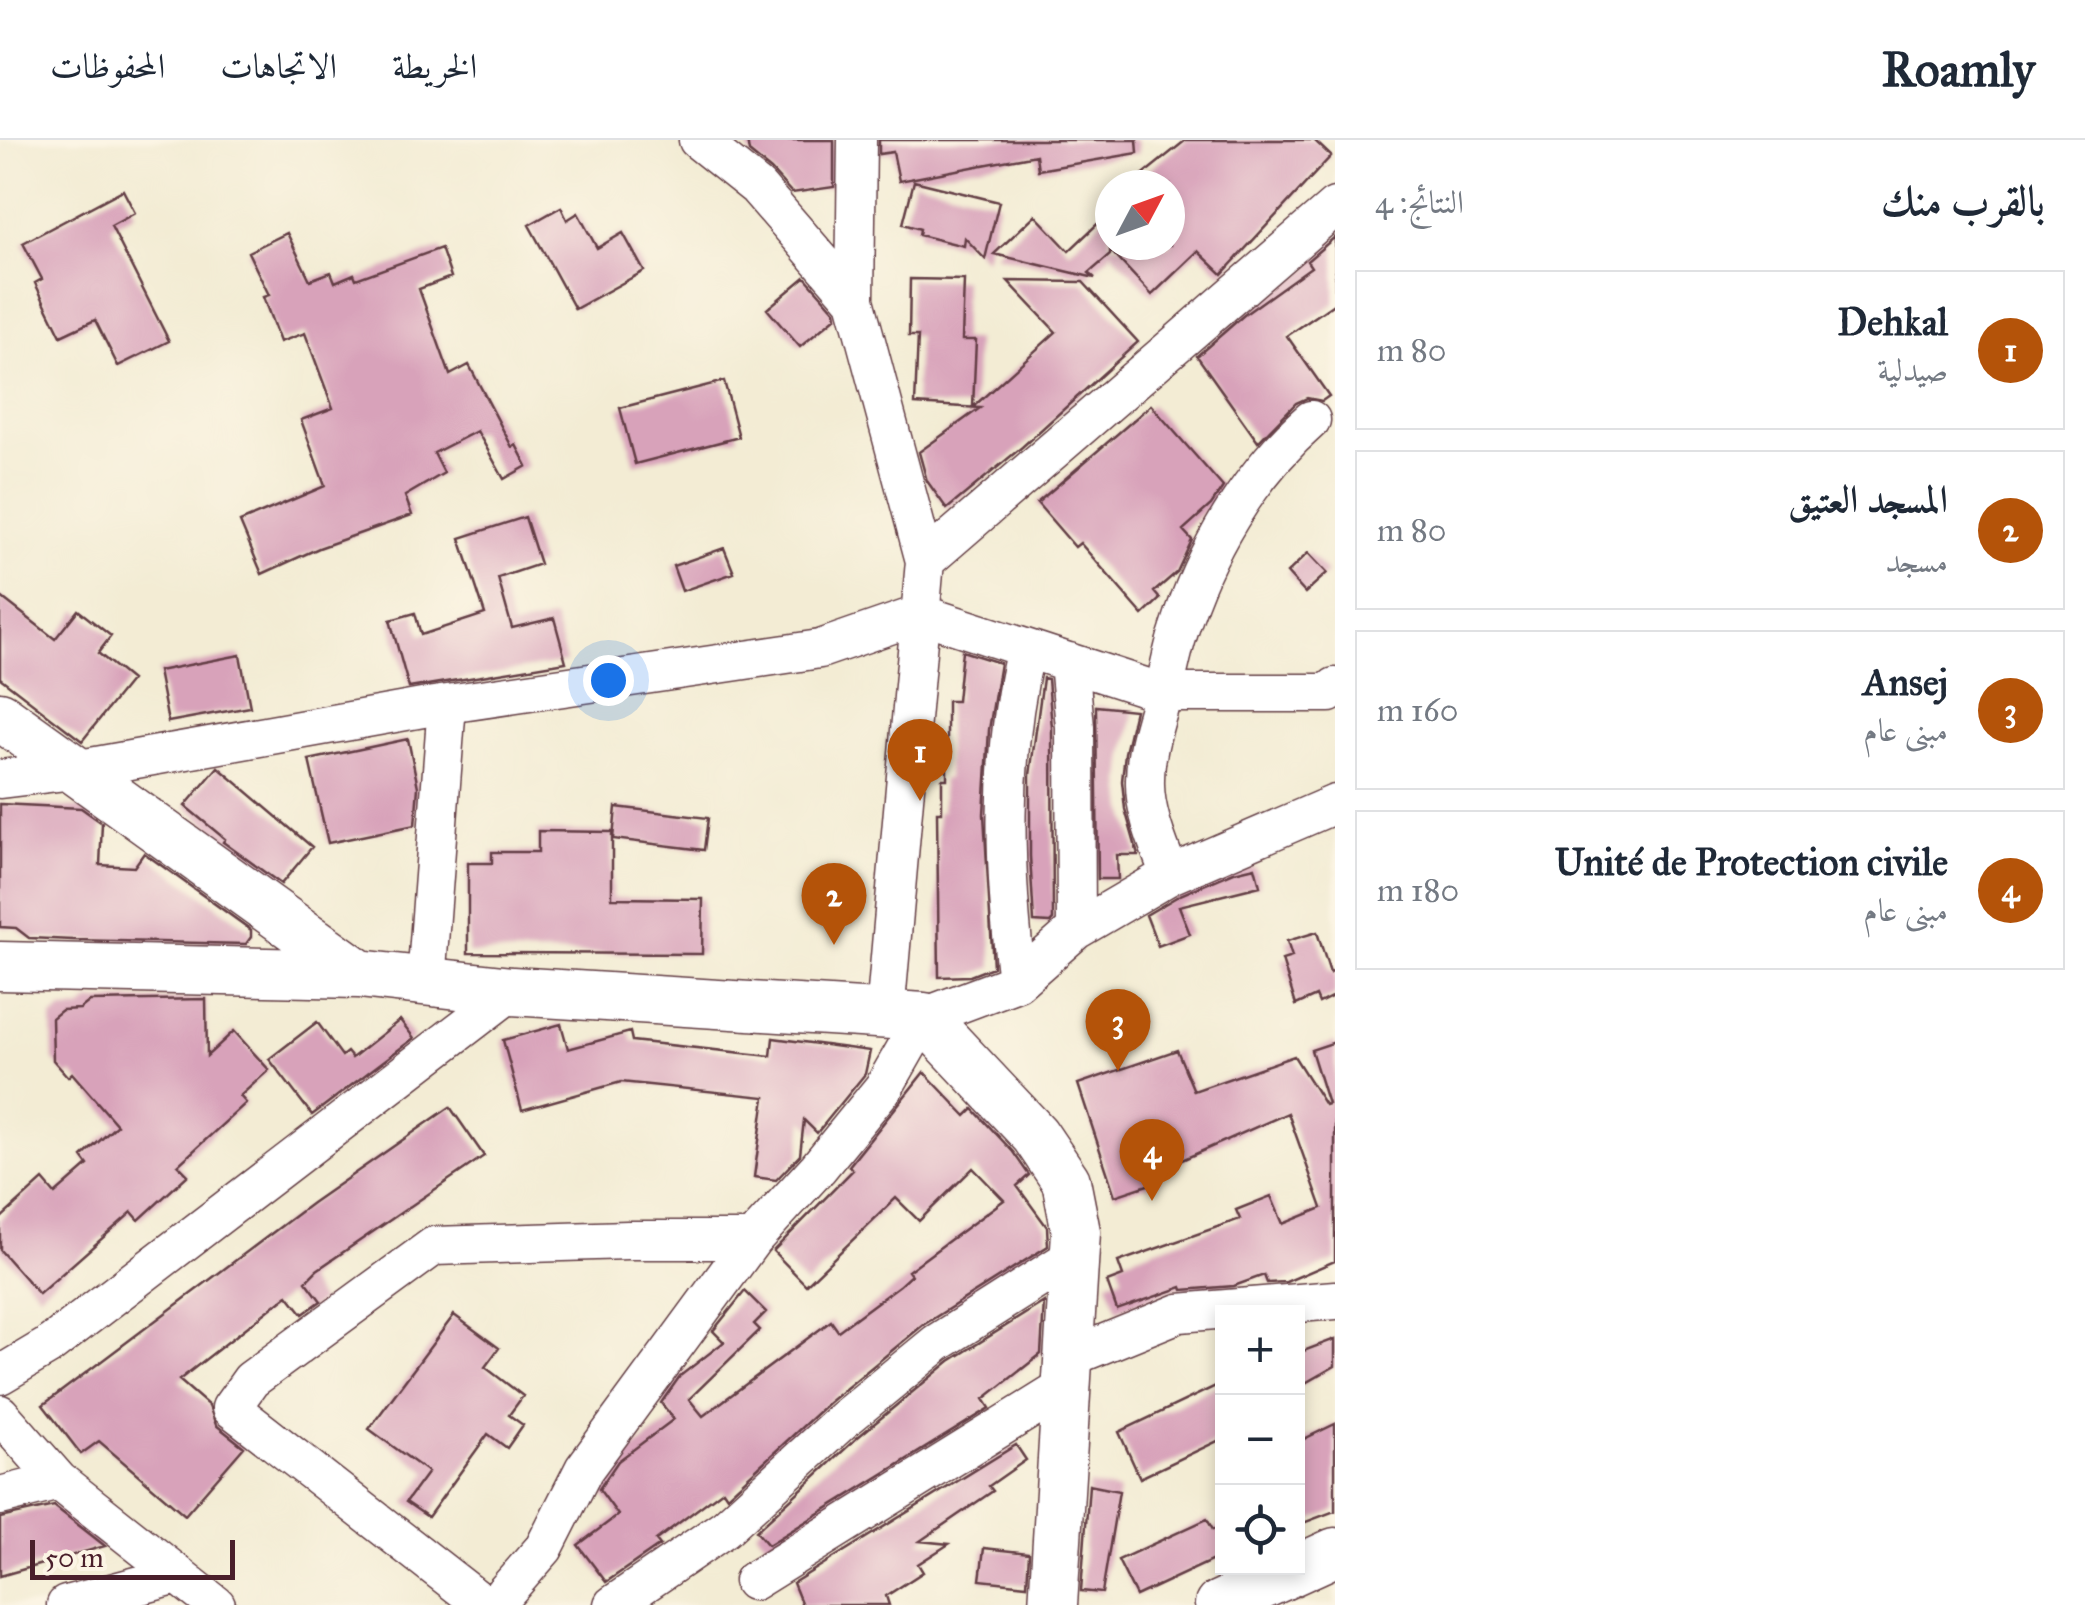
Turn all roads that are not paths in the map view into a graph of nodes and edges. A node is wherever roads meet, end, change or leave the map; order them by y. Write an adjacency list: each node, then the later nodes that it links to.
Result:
1 (698, 140): 4 (street)
2 (857, 140): 4 (street)
3 (1335, 208): 6 (street)
4 (855, 300): 6 (street)
5 (1311, 420): 11 (street)
6 (926, 560): 7 (street)
7 (921, 614): 8 (street); 12 (street); 24 (street)
8 (1026, 650): 9 (street); 22 (street)
9 (1069, 662): 11 (street); 18 (street)
10 (1335, 687): 11 (street)
11 (1163, 693): 17 (street)
12 (447, 704): 14 (street); 21 (street)
13 (0, 716): 14 (main road)
14 (74, 770): 15 (street); 20 (main road)
15 (0, 779)
16 (1335, 804): 17 (street)
17 (1170, 875): 18 (street)
18 (1076, 930): 22 (street)
19 (0, 966): 20 (main road)
20 (359, 974): 21 (main road)
21 (426, 982): 23 (main road)
22 (1017, 982): 24 (street)
23 (512, 991): 24 (main road); 29 (street)
24 (905, 1016): 25 (street); 26 (main road)
25 (752, 1240): 39 (street); 40 (street)
26 (1074, 1256): 28 (main road); 33 (street)
27 (1335, 1300): 28 (street)
28 (1065, 1373): 36 (street); 42 (main road)
29 (0, 1375)
30 (0, 1414): 31 (street)
31 (59, 1481): 32 (street); 35 (street)
32 (0, 1496)
33 (725, 1528): 36 (street); 41 (street)
34 (1335, 1552): 43 (main road)
35 (178, 1575): 37 (street); 38 (street)
36 (759, 1593)
37 (66, 1605)
38 (216, 1605)
39 (484, 1605)
40 (494, 1605)
41 (613, 1605)
42 (1053, 1605)
43 (1219, 1605)

